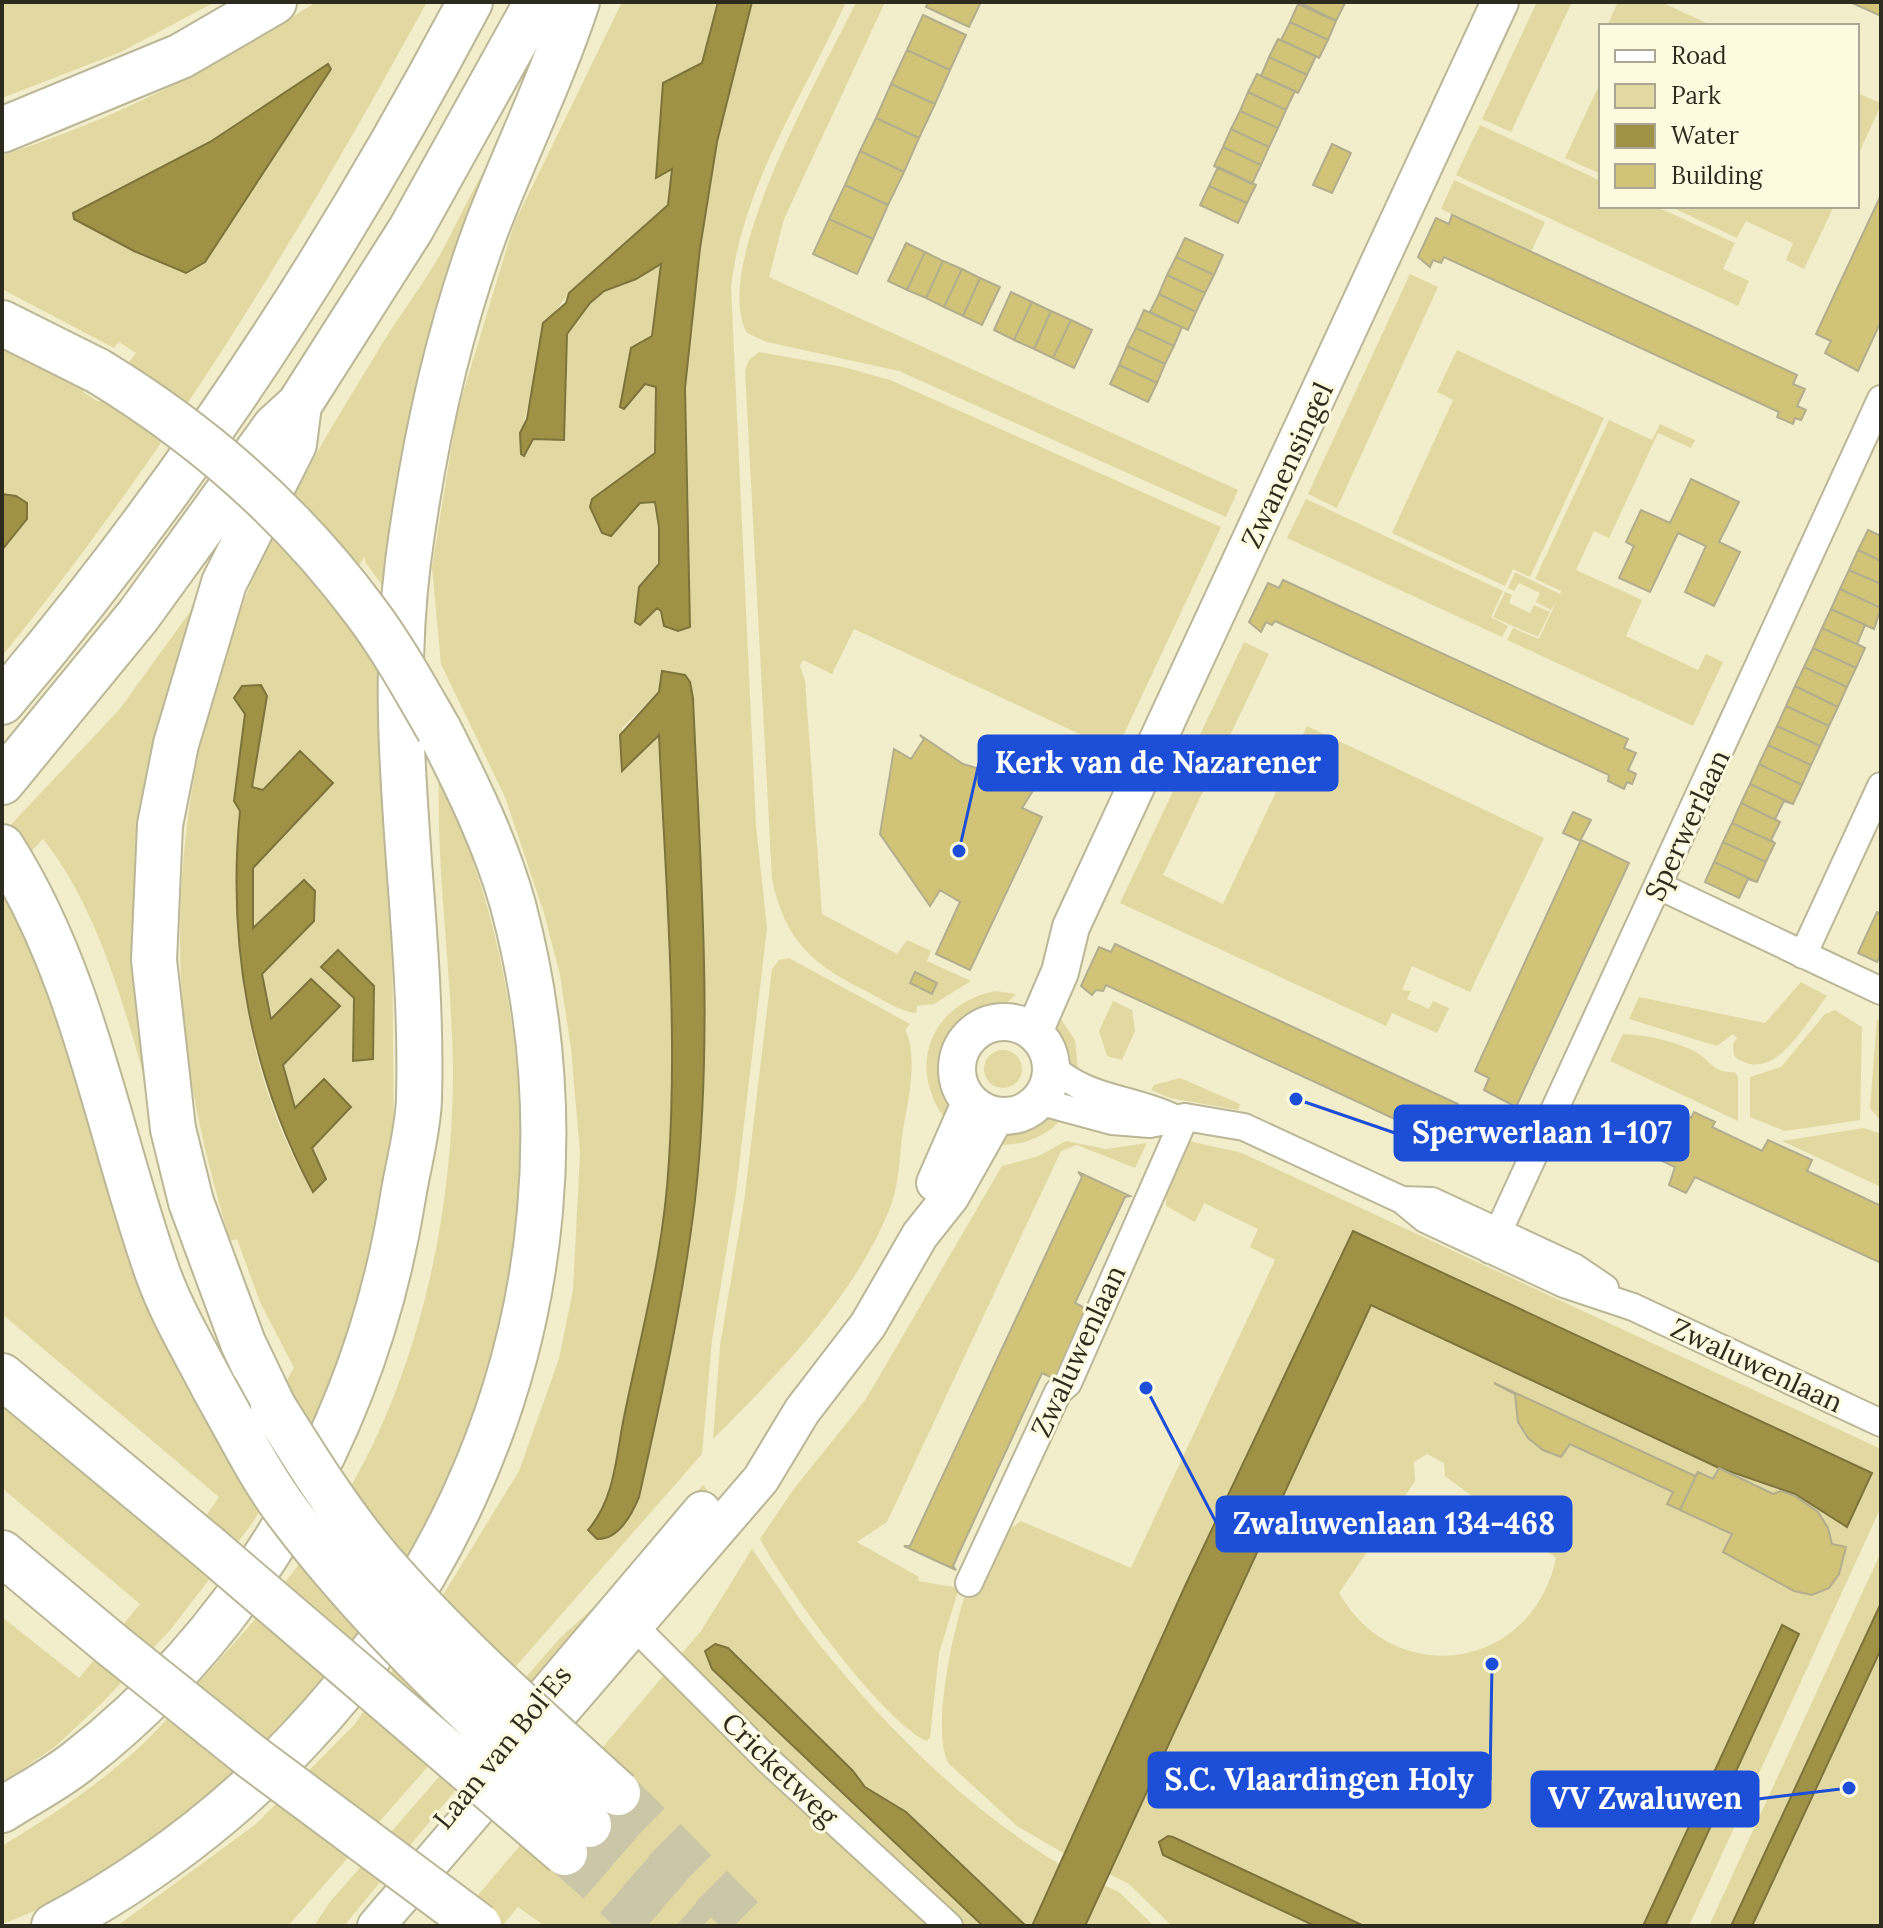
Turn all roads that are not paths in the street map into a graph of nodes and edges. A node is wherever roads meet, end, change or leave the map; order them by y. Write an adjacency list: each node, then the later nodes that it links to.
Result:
1 (274, 2): 6 (highway)
2 (470, 2): 10 (highway)
3 (537, 2): 9 (highway)
4 (577, 2): 29 (highway)
5 (1500, 2): 17 (street, Zwanensingel)
6 (2, 130)
7 (2, 323): 30 (highway, bridge)
8 (1881, 399): 14 (street, Sperwerlaan)
9 (299, 405): 11 (highway); 28 (highway, bridge)
10 (2, 702)
11 (2, 782)
12 (1881, 786): 15 (street)
13 (8, 857): 23 (highway, bridge)
14 (1659, 886): 15 (street); 22 (street, Sperwerlaan)
15 (1803, 955): 16 (street)
16 (1881, 991)
17 (1020, 1026): 18 (street); 20 (street)
18 (1051, 1066): 19 (street); 21 (street, Zwaluwenlaan)
19 (1038, 1101): 20 (street); 21 (street, Zwaluwenlaan)
20 (983, 1109): 27 (street, Laan van Bol'Es)
21 (1179, 1117): 22 (street, Zwaluwenlaan); 26 (street, Zwaluwenlaan)
22 (1495, 1241): 24 (street, Zwaluwenlaan)
23 (2, 1376)
24 (1881, 1423)
25 (2, 1553): 33 (highway, bridge)
26 (969, 1583)
27 (625, 1617): 31 (street, Laan van Bol'Es); 32 (street, Laan van Bol'Es); 34 (street, Cricketweg)
28 (618, 1793)
29 (2, 1810)
30 (54, 1926)
31 (354, 1926)
32 (376, 1926)
33 (479, 1926)
34 (949, 1926)

